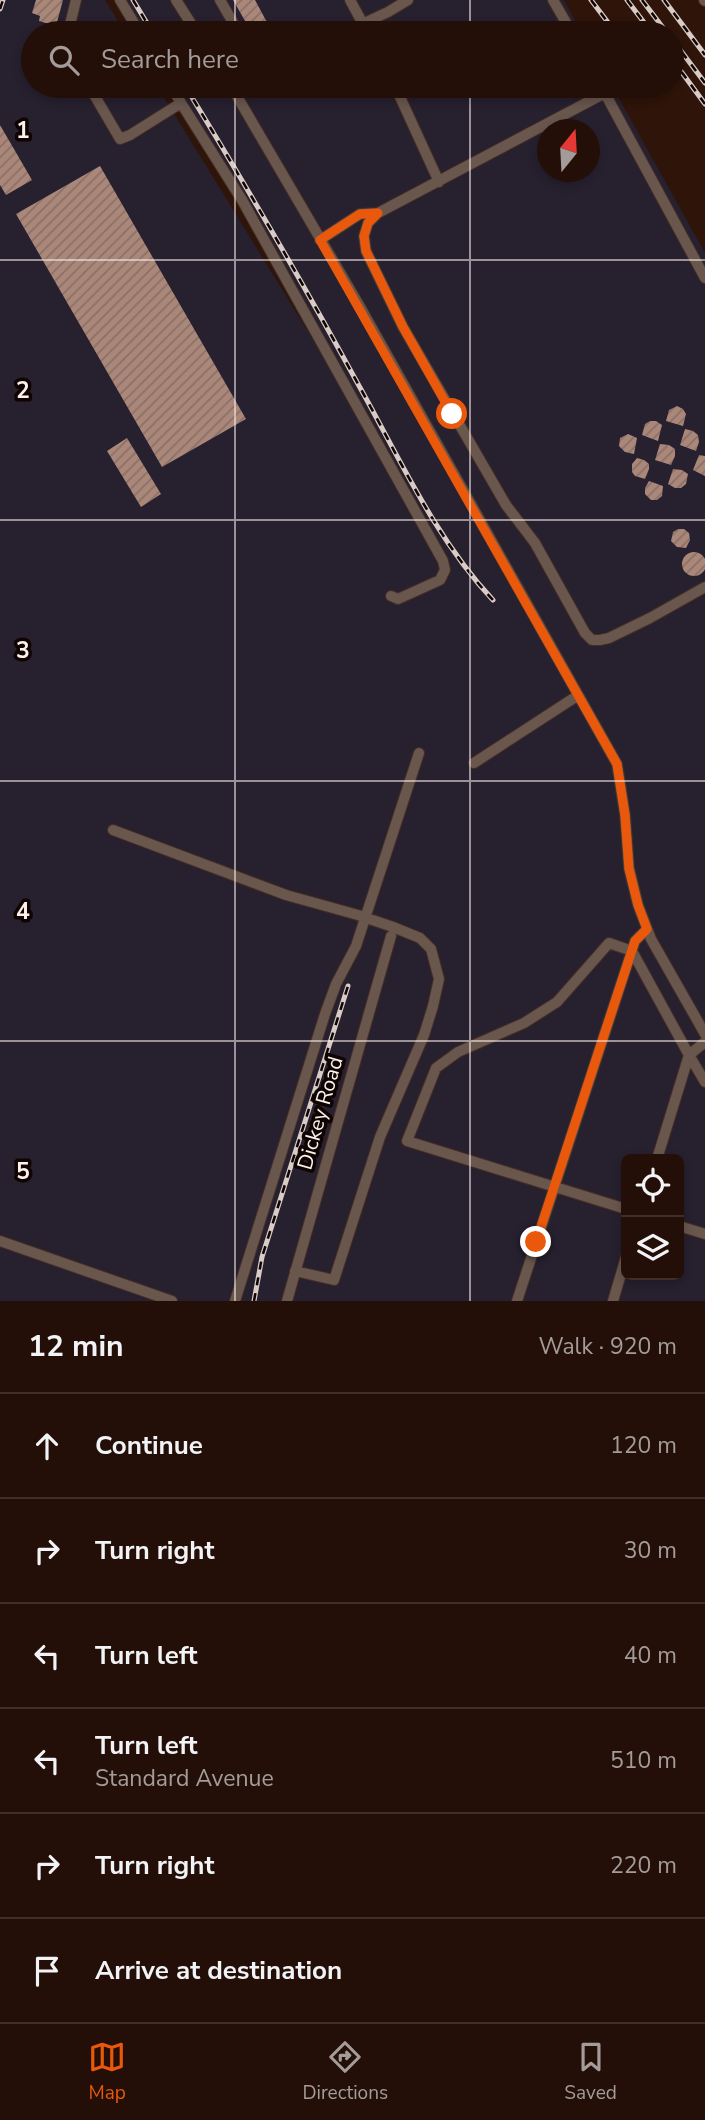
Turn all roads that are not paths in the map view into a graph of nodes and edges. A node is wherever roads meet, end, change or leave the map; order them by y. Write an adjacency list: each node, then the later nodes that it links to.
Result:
1 (76, 0): 8 (street)
2 (121, 0): 9 (street)
3 (176, 0): 10 (street)
4 (220, 0): 11 (street)
5 (350, 0): 12 (street)
6 (408, 0): 13 (street)
7 (553, 0): 14 (street)
8 (71, 21)
9 (133, 21)
10 (189, 21)
11 (232, 21)
12 (361, 21)
13 (377, 21)
14 (565, 21)
15 (96, 98): 21 (street)
16 (178, 98): 21 (street)
17 (238, 98): 24 (street)
18 (400, 98): 22 (street)
19 (587, 98): 22 (street)
20 (608, 98): 25 (street)
21 (181, 103): 27 (street)
22 (439, 182): 23 (street)
23 (378, 213): 24 (street); 26 (street)
24 (320, 240): 28 (street)
25 (705, 278)
26 (705, 587)
27 (391, 596)
28 (577, 696): 30 (street); 33 (street)
29 (419, 753): 32 (street)
30 (474, 763)
31 (113, 830): 32 (street)
32 (365, 918): 46 (street); 49 (street)
33 (647, 929): 35 (street); 36 (street)
34 (391, 936): 46 (street, Dickey Road)
35 (632, 951): 38 (street); 41 (street); 41 (street)
36 (705, 1034)
37 (705, 1042): 38 (street)
38 (689, 1055): 39 (street); 40 (street)
39 (705, 1082)
40 (659, 1154)
41 (555, 1187): 42 (street); 51 (street)
42 (621, 1207)
43 (684, 1228): 44 (street)
44 (705, 1234)
45 (0, 1241): 48 (street)
46 (295, 1271): 50 (street, Dickey Road)
47 (621, 1274): 52 (street)
48 (172, 1301)
49 (235, 1301)
50 (287, 1301)
51 (517, 1301)
52 (613, 1301)

